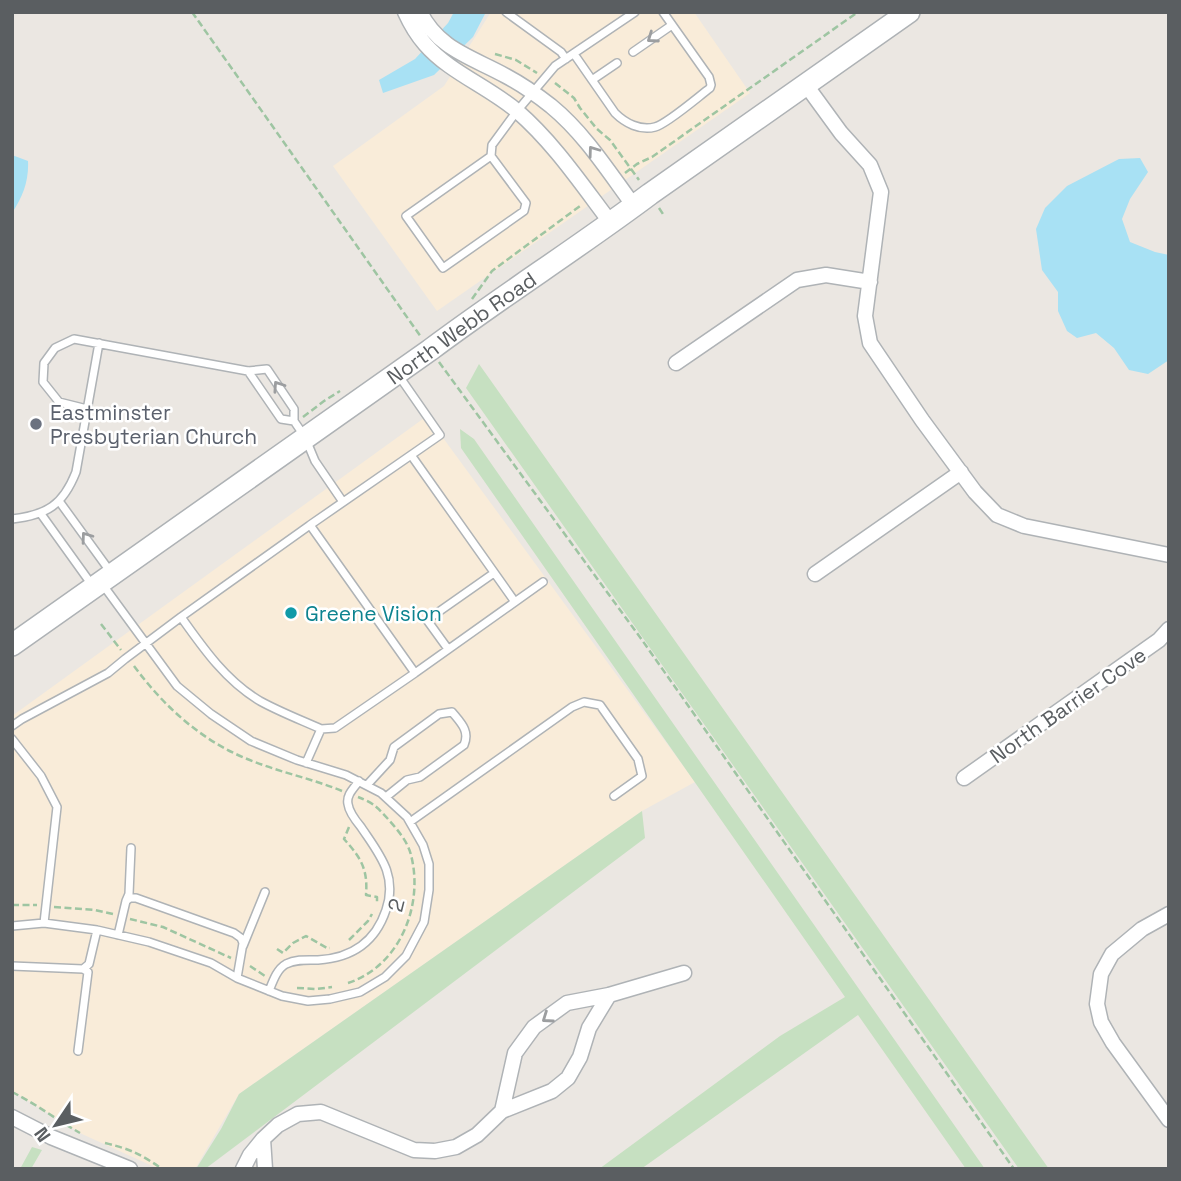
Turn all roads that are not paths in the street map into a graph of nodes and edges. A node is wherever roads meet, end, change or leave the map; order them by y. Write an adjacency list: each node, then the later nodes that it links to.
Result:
1 (405, 12): 8 (street)
2 (420, 12): 8 (street)
3 (506, 12): 10 (lane)
4 (635, 12): 10 (lane)
5 (663, 12): 7 (lane)
6 (909, 12): 14 (main road, North Webb Road)
7 (672, 25): 9 (lane, one-way to 9); 13 (lane)
8 (430, 39): 11 (street)
9 (633, 52)
10 (570, 57): 13 (lane); 15 (lane)
11 (456, 60): 15 (street); 16 (street)
12 (617, 63): 13 (lane)
13 (592, 80)
14 (806, 85): 18 (main road, North Webb Road); 20 (street)
15 (532, 93): 16 (lane); 18 (street, one-way to 15)
16 (517, 111): 17 (lane); 19 (street)
17 (491, 156): 17 (lane)
18 (634, 206): 19 (main road, North Webb Road)
19 (611, 223): 24 (main road, North Webb Road)
20 (870, 282): 22 (street); 28 (street)
21 (99, 343): 23 (lane); 25 (lane); 25 (lane)
22 (677, 363)
23 (247, 371): 26 (lane); 26 (lane, one-way to 23)
24 (397, 373): 26 (main road, North Webb Road); 27 (lane)
25 (87, 409): 29 (lane)
26 (298, 427): 30 (lane); 37 (main road, North Webb Road)
27 (411, 455): 30 (lane); 35 (lane)
28 (961, 472): 34 (street); 36 (street)
29 (60, 501): 31 (lane); 37 (lane, one-way to 29)
30 (343, 502): 33 (lane)
31 (41, 514): 32 (lane); 37 (lane)
32 (12, 519)
33 (310, 525): 40 (lane); 45 (lane)
34 (1169, 555)
35 (494, 573): 39 (lane); 44 (lane)
36 (814, 574)
37 (102, 581): 42 (lane); 43 (main road, North Webb Road)
38 (543, 582): 39 (lane)
39 (515, 602): 44 (lane)
40 (181, 617): 42 (lane); 47 (lane)
41 (1169, 629): 50 (street, North Barrier Cove)
42 (146, 643): 46 (lane); 49 (lane)
43 (12, 645)
44 (448, 649): 45 (lane)
45 (415, 673): 47 (lane)
46 (12, 726)
47 (321, 729): 49 (lane)
48 (12, 739): 60 (lane)
49 (306, 763): 51 (lane)
50 (964, 778)
51 (359, 781): 52 (lane); 69 (lane)
52 (367, 785): 54 (lane); 54 (lane)
53 (614, 796): 55 (lane)
54 (386, 797): 55 (lane)
55 (410, 822): 69 (lane)
56 (131, 848): 58 (lane)
57 (265, 892): 64 (lane)
58 (125, 901): 63 (lane); 64 (lane)
59 (1169, 914): 74 (street)
60 (44, 923): 61 (lane); 62 (lane)
61 (12, 926)
62 (97, 930): 63 (lane); 66 (lane)
63 (118, 935): 68 (lane)
64 (243, 946): 68 (lane)
65 (12, 966): 66 (lane)
66 (83, 970): 71 (lane)
67 (684, 973): 70 (street)
68 (237, 978): 69 (lane)
69 (268, 990)
70 (609, 995): 72 (street); 72 (street, one-way to 72)
71 (78, 1051)
72 (502, 1111): 75 (street)
73 (12, 1117): 76 (street)
74 (1169, 1119)
75 (263, 1139): 78 (street); 79 (street)
76 (111, 1166): 77 (street)
77 (130, 1169)
78 (243, 1169)
79 (264, 1169)

